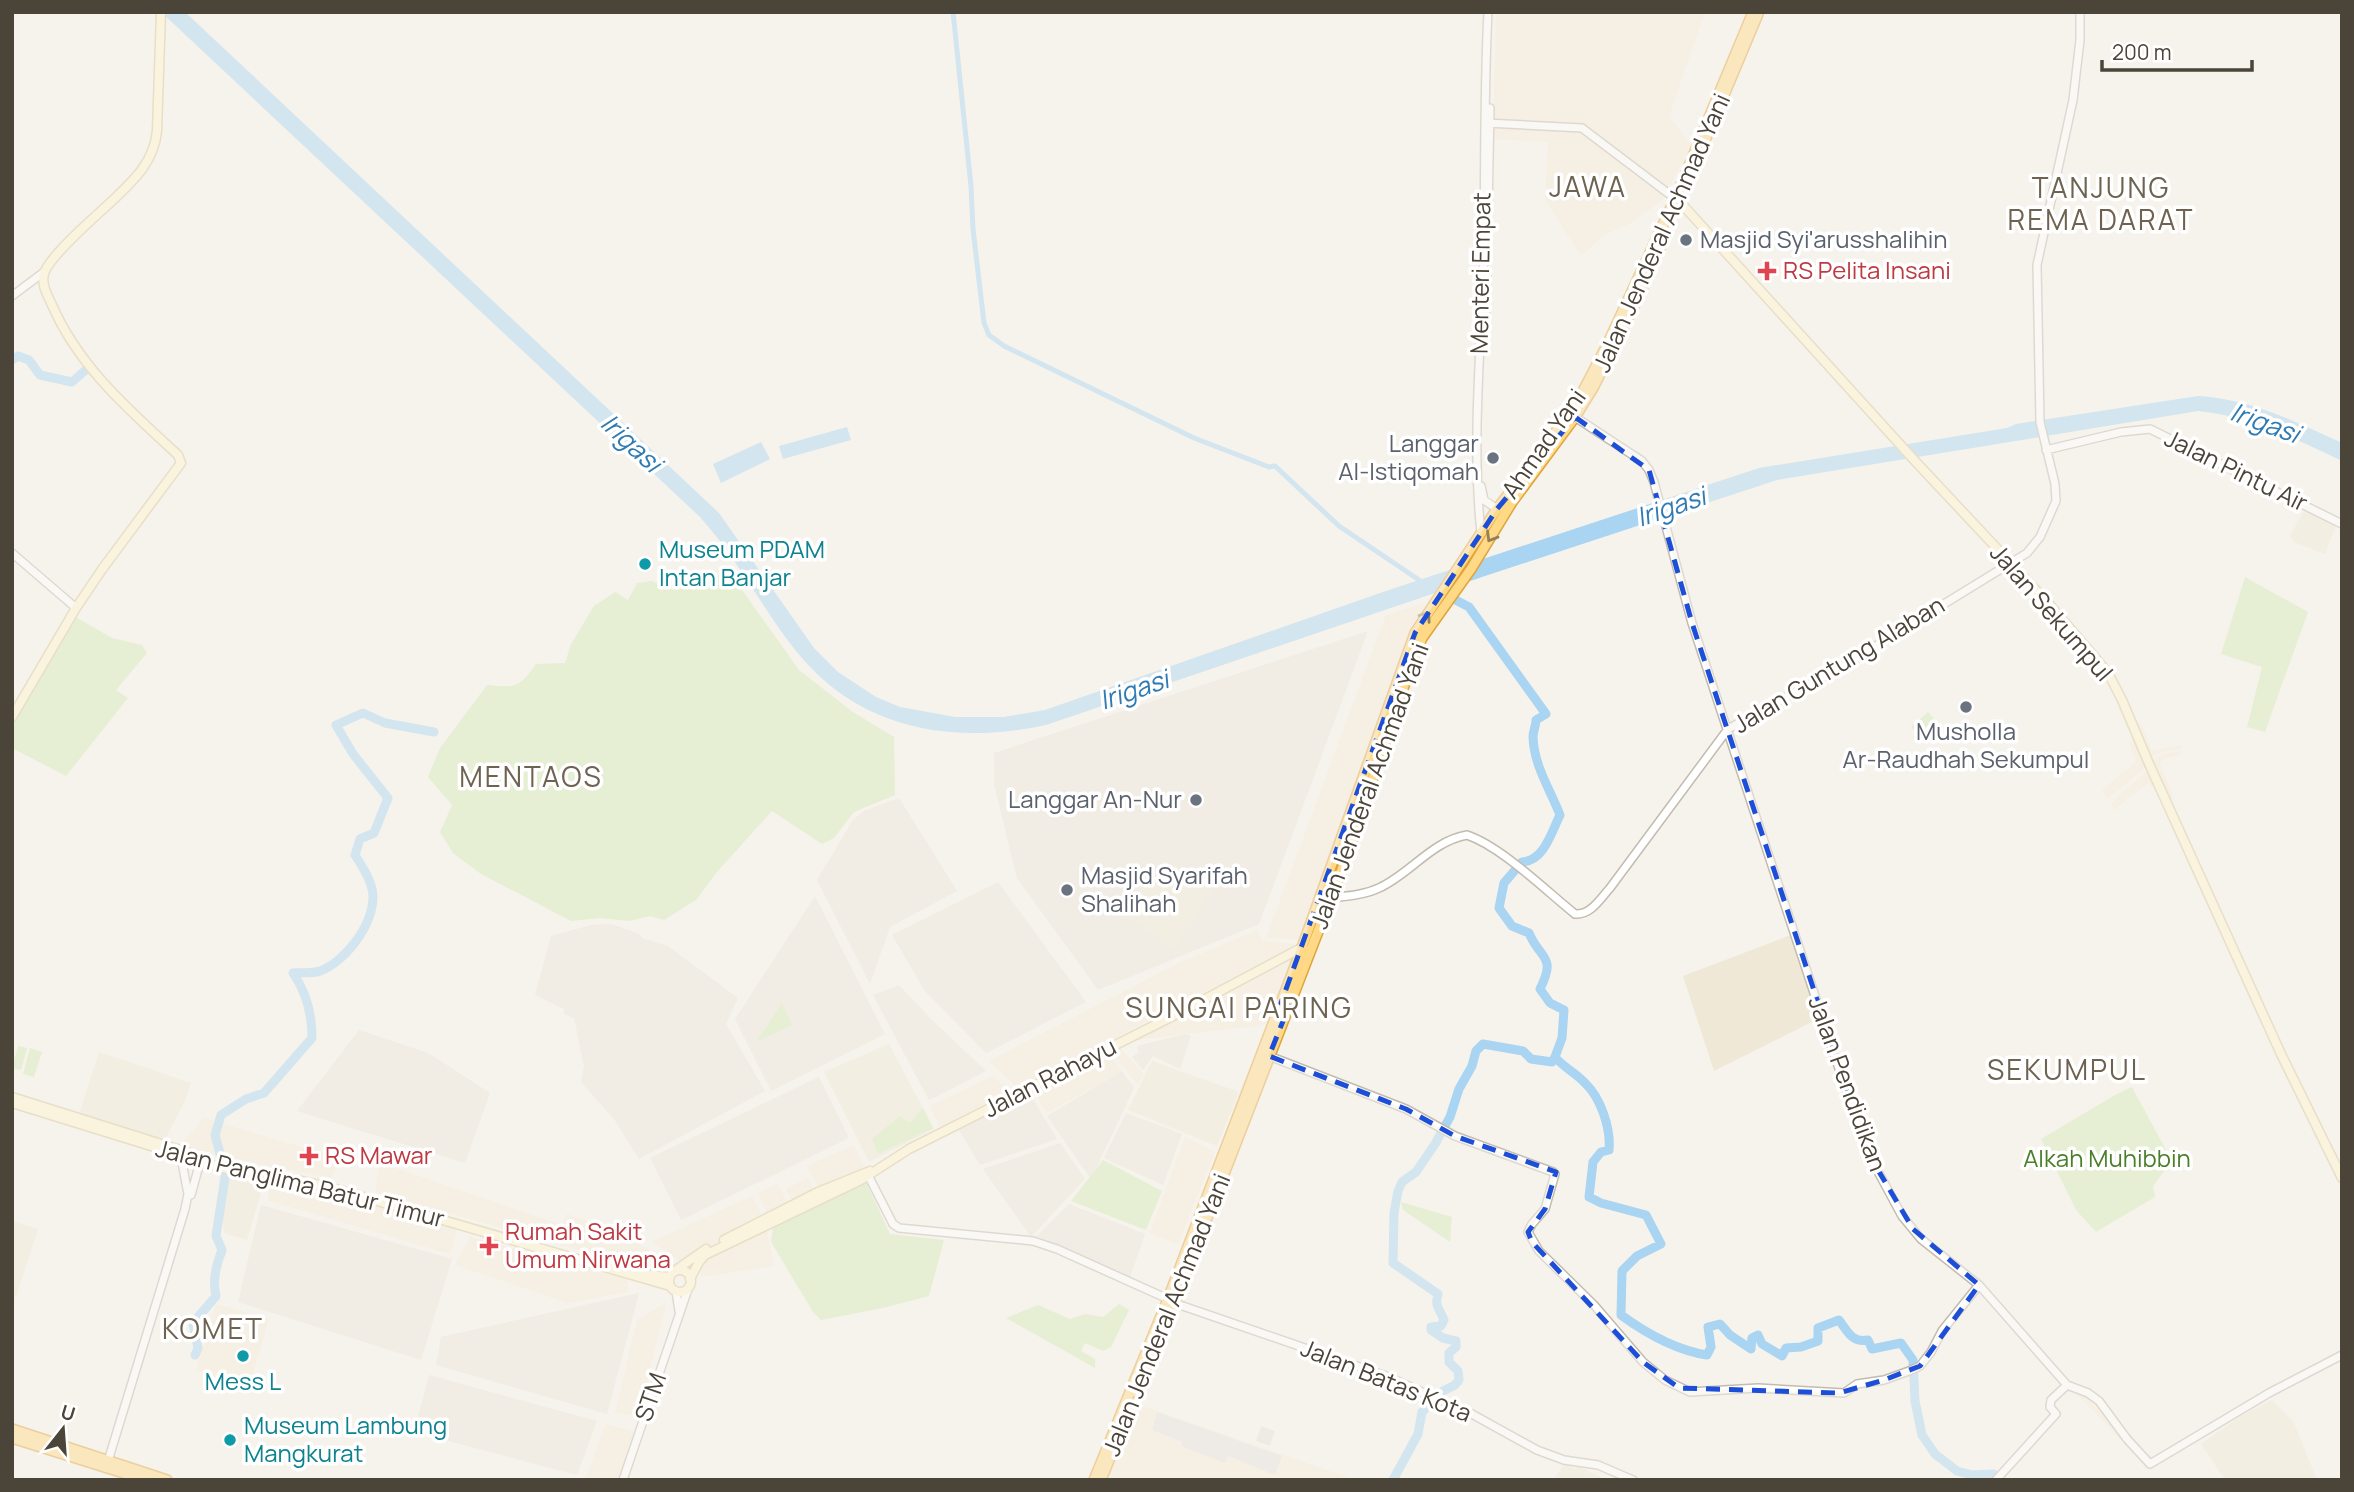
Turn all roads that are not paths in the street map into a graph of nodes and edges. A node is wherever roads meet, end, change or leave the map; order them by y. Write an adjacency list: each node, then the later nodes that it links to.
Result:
1 (1490, 12): 6 (street, Menteri Empat)
2 (1753, 12): 7 (highway, Ahmad Yani)
3 (1758, 12): 7 (highway, Jalan Jenderal Achmad Yani)
4 (2080, 12): 11 (street, Jalan Guntung Alaban)
5 (160, 15): 8 (main road)
6 (1488, 123): 7 (street); 13 (street, Menteri Empat)
7 (1677, 200): 10 (highway, Jalan Jenderal Achmad Yani); 12 (highway, Ahmad Yani); 20 (main road, Jalan Sekumpul)
8 (44, 272): 9 (street); 21 (main road)
9 (12, 296)
10 (1575, 417): 12 (highway, Jalan Jenderal Achmad Yani); 23 (street, Jalan Pendidikan)
11 (2045, 447): 16 (street, Jalan Pintu Air); 20 (street, Jalan Guntung Alaban)
12 (1540, 458): 14 (highway, Ahmad Yani)
13 (1480, 468): 15 (street, Menteri Empat); 17 (street, Menteri Empat)
14 (1532, 469): 15 (highway, Ahmad Yani); 24 (highway, Jalan Jenderal Achmad Yani, one-way to 24)
15 (1497, 509): 17 (highway, Ahmad Yani)
16 (2342, 524)
17 (1481, 533): 19 (highway, Ahmad Yani)
18 (12, 553): 21 (street)
19 (1461, 563): 24 (highway, Jalan Jenderal Achmad Yani, one-way to 19)
20 (2009, 564): 23 (street, Jalan Guntung Alaban); 36 (main road, Jalan Sekumpul)
21 (76, 608): 22 (main road)
22 (12, 717)
23 (1728, 729): 26 (street, Jalan Guntung Alaban); 42 (street, Jalan Pendidikan)
24 (1351, 832): 25 (highway, Jalan Jenderal Achmad Yani)
25 (1344, 849): 26 (highway, Jalan Jenderal Achmad Yani); 27 (highway, Jalan Jenderal Achmad Yani)
26 (1331, 898): 28 (highway, Jalan Jenderal Achmad Yani)
27 (1303, 947): 28 (highway, Jalan Jenderal Achmad Yani); 35 (main road, Jalan Rahayu)
28 (1285, 1004): 29 (highway, Jalan Jenderal Achmad Yani)
29 (1279, 1019): 30 (highway, Jalan Jenderal Achmad Yani); 38 (highway, Jalan Jenderal Achmad Yani)
30 (1269, 1056): 38 (highway, Jalan Jenderal Achmad Yani); 42 (street)
31 (13, 1100): 32 (main road, Jalan Panglima Batur Timur)
32 (36, 1108): 33 (main road, Jalan Panglima Batur Timur); 37 (main road, Jalan Panglima Batur Timur)
33 (181, 1157): 34 (main road, Jalan Panglima Batur Timur); 39 (street)
34 (200, 1161): 37 (main road, Jalan Panglima Batur Timur); 39 (street)
35 (870, 1172): 40 (main road); 41 (main road); 43 (street, Jalan Batas Kota)
36 (2342, 1178)
37 (401, 1205): 40 (main road, Jalan Panglima Batur Timur)
38 (1193, 1244): 43 (highway, Jalan Jenderal Achmad Yani)
39 (166, 1279): 50 (street)
40 (672, 1282): 41 (main road); 41 (main road, Jalan Panglima Batur Timur); 44 (street)
41 (690, 1282): 44 (street, STM)
42 (1979, 1285): 46 (street, Jalan Pendidikan)
43 (1171, 1301): 55 (highway, Jalan Jenderal Achmad Yani); 56 (highway, Jalan Jenderal Achmad Yani); 57 (street, Jalan Batas Kota)
44 (680, 1315): 54 (street, STM)
45 (2342, 1355): 46 (street, Jalan Pendidikan)
46 (2067, 1385): 51 (street)
47 (12, 1429): 49 (highway)
48 (12, 1438): 49 (highway)
49 (55, 1448): 50 (highway); 52 (highway)
50 (109, 1461): 53 (highway)
51 (1997, 1479)
52 (146, 1480)
53 (167, 1480)
54 (623, 1480)
55 (1094, 1480)
56 (1101, 1480)
57 (1633, 1480)

